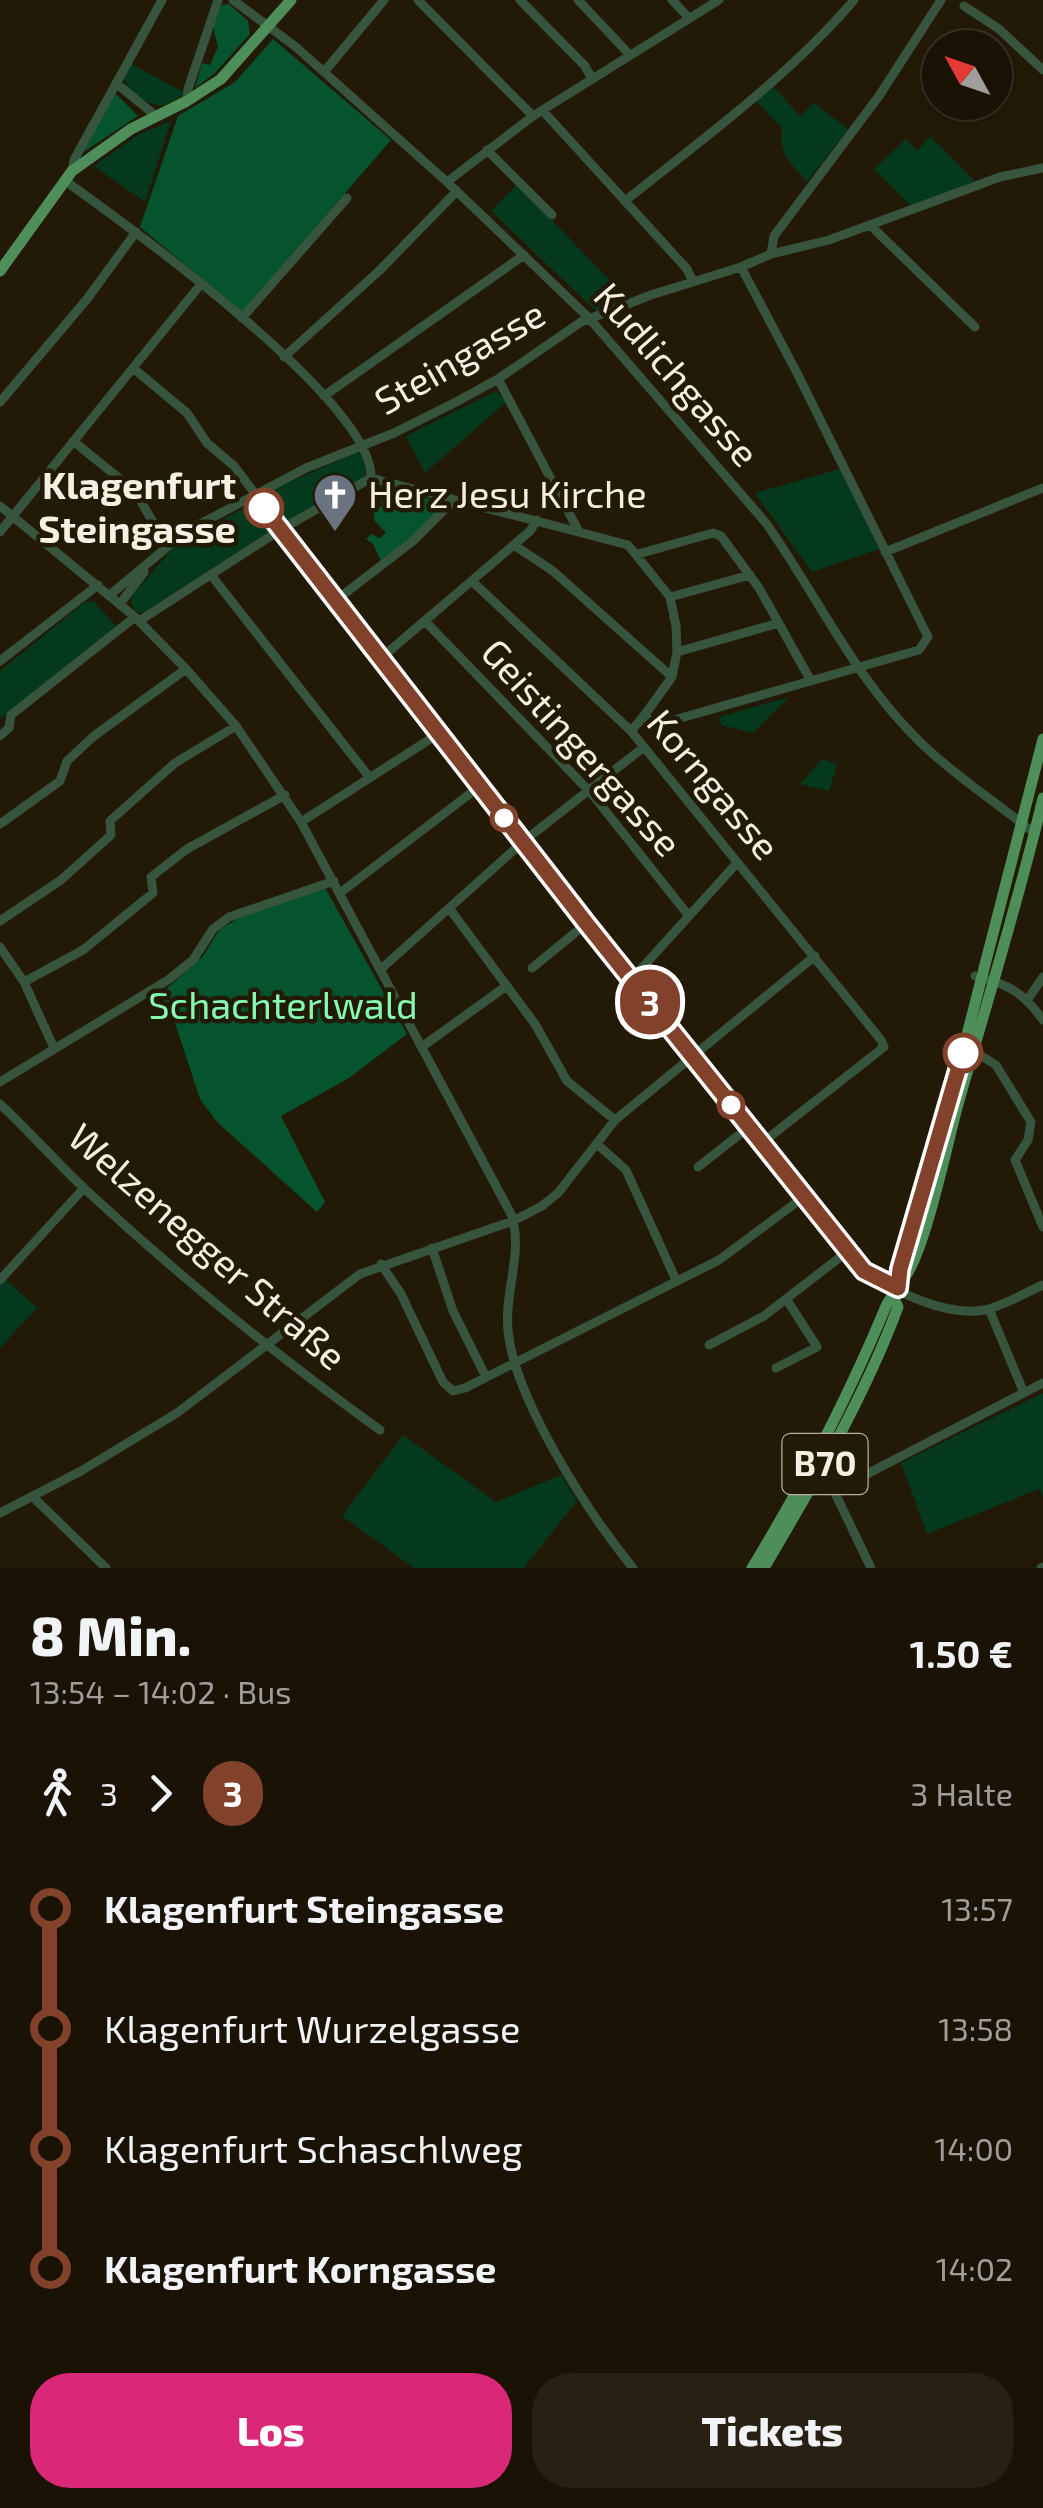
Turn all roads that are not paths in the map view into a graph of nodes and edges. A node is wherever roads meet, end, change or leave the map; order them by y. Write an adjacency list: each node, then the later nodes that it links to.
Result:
1 (162, 0): 20 (street)
2 (218, 0): 21 (street)
3 (232, 0): 15 (street, Kudlichgasse)
4 (291, 0): 15 (main road)
5 (384, 0): 18 (street)
6 (418, 0): 22 (street)
7 (520, 0): 19 (street)
8 (578, 0): 16 (street)
9 (672, 0): 14 (street)
10 (718, 0): 14 (street)
11 (854, 0): 30 (street)
12 (941, 0): 34 (street)
13 (964, 6): 17 (street)
14 (689, 18): 16 (street)
15 (269, 27): 18 (street, Kudlichgasse); 21 (main road)
16 (630, 55): 19 (street)
17 (1043, 70)
18 (324, 72): 27 (street, Kudlichgasse)
19 (592, 79): 22 (street)
20 (116, 83): 23 (street); 26 (street)
21 (187, 101): 23 (main road)
22 (538, 114): 24 (street); 30 (street)
23 (156, 116): 26 (main road)
24 (487, 150): 27 (street); 31 (street)
25 (1043, 168): 32 (street, Steingasse)
26 (68, 176): 33 (street); 37 (main road)
27 (447, 182): 28 (street, Kudlichgasse)
28 (457, 191): 35 (street, Kudlichgasse); 43 (street)
29 (347, 198): 40 (street)
30 (625, 201): 38 (street)
31 (552, 215)
32 (870, 226): 34 (street, Steingasse); 42 (street)
33 (136, 232): 39 (street); 47 (street)
34 (771, 254): 36 (street, Steingasse)
35 (524, 256): 41 (street, Kudlichgasse); 46 (street)
36 (741, 267): 38 (street, Steingasse); 62 (street)
37 (0, 271)
38 (693, 282): 41 (street, Steingasse)
39 (201, 284): 40 (street); 44 (street)
40 (242, 318): 43 (street)
41 (589, 318): 45 (street, Steingasse); 79 (street, Kudlichgasse)
42 (975, 328)
43 (284, 356): 46 (street)
44 (133, 368): 48 (street); 52 (street)
45 (498, 379): 49 (street, Steingasse); 58 (street)
46 (324, 396): 49 (street)
47 (0, 402)
48 (73, 441): 55 (street); 61 (street)
49 (363, 447): 50 (street); 52 (street, Steingasse)
50 (371, 473): 53 (street); 57 (street)
51 (1043, 488): 62 (street)
52 (254, 493): 57 (street); 61 (street, Steingasse)
53 (454, 501): 56 (street); 71 (street)
54 (0, 506): 55 (street)
55 (13, 516): 59 (street); 68 (street)
56 (536, 520): 58 (street); 60 (street)
57 (280, 530): 65 (street); 71 (street)
58 (578, 530): 63 (street)
59 (0, 532)
60 (514, 545): 67 (street); 81 (street)
61 (168, 547): 64 (street, Steingasse)
62 (885, 552): 79 (street)
63 (638, 554): 66 (street); 70 (street)
64 (152, 562): 69 (street, Steingasse); 72 (street, Steingasse)
65 (210, 575): 73 (street); 90 (street)
66 (750, 575): 70 (street); 75 (street)
67 (473, 582): 74 (street); 85 (street, Korngasse)
68 (98, 585): 69 (street); 78 (street)
69 (110, 595): 72 (street)
70 (670, 597): 76 (street)
71 (335, 601): 77 (street)
72 (120, 604): 73 (street)
73 (137, 619): 80 (street); 87 (street)
74 (426, 622): 77 (street); 92 (street, Geistingergasse)
75 (780, 623): 76 (street); 82 (street)
76 (677, 652): 81 (street)
77 (380, 660): 86 (street)
78 (0, 661)
79 (856, 667): 82 (street); 96 (street, Kudlichgasse)
80 (186, 669): 84 (street); 99 (street)
81 (672, 677): 83 (street)
82 (811, 681): 83 (street)
83 (644, 717): 85 (street)
84 (236, 726): 93 (street); 111 (street)
85 (631, 731): 89 (street, Korngasse)
86 (438, 734): 90 (street); 91 (street)
87 (0, 736)
88 (1043, 740): 95 (main road, B70)
89 (644, 747): 92 (street); 106 (street, Korngasse)
90 (370, 778): 98 (street)
91 (480, 786): 102 (street); 108 (street)
92 (587, 791): 102 (street); 110 (street, Geistingergasse)
93 (285, 796): 98 (street); 120 (street)
94 (1043, 798): 97 (main road, B70)
95 (1027, 802): 96 (street); 103 (main road, B70)
96 (1006, 810): 100 (street, Kudlichgasse); 103 (street)
97 (1041, 817): 100 (main road); 105 (main road, B70)
98 (301, 822): 107 (street)
99 (0, 824)
100 (1029, 829): 101 (main road); 103 (main road)
101 (1043, 838)
102 (524, 842): 109 (street); 112 (street)
103 (1017, 843): 119 (main road, B70)
104 (1043, 852): 105 (main road)
105 (1029, 859): 119 (main road, B70)
106 (736, 864): 110 (street); 114 (street, Korngasse)
107 (334, 881): 108 (street); 126 (street)
108 (340, 893): 116 (street)
109 (449, 908): 116 (street); 121 (street)
110 (688, 916): 118 (street)
111 (0, 921)
112 (586, 923): 115 (street); 118 (street)
113 (0, 947): 120 (street)
114 (815, 956): 128 (street); 133 (street, Korngasse)
115 (532, 968)
116 (381, 969): 125 (street)
117 (1043, 976): 122 (street)
118 (632, 979): 128 (street)
119 (990, 980): 122 (street); 124 (main road, B70); 127 (main road, B70)
120 (24, 982): 126 (street)
121 (505, 988): 125 (street); 131 (street)
122 (1028, 999): 123 (street)
123 (1043, 1020)
124 (967, 1036): 127 (street); 146 (main road, B70)
125 (423, 1046): 138 (street)
126 (54, 1048): 129 (street)
127 (974, 1052): 139 (street); 146 (main road, B70)
128 (692, 1056): 131 (street); 132 (street)
129 (0, 1082)
130 (0, 1104): 136 (street, Welzenegger Straße)
131 (615, 1120): 134 (street)
132 (750, 1127): 133 (street); 135 (street)
133 (762, 1143): 137 (street)
134 (597, 1144): 138 (street); 144 (street)
135 (698, 1168)
136 (84, 1188): 143 (street); 149 (street, Welzenegger Straße)
137 (805, 1196): 141 (street); 144 (street)
138 (513, 1221): 140 (street); 151 (street)
139 (1043, 1227)
140 (432, 1248): 142 (street); 153 (street)
141 (848, 1251): 146 (street); 147 (street)
142 (381, 1264): 149 (street); 153 (street)
143 (0, 1280)
144 (676, 1280): 151 (street)
145 (1043, 1285): 148 (street)
146 (897, 1289): 148 (street); 155 (main road, B70)
147 (787, 1300): 150 (street); 152 (street)
148 (989, 1309): 156 (street)
149 (265, 1344): 157 (street, Welzenegger Straße); 160 (street)
150 (709, 1345)
151 (516, 1362): 153 (street); 163 (street)
152 (776, 1368)
153 (486, 1377)
154 (1043, 1383): 156 (street)
155 (858, 1390): 158 (main road, B70); 164 (main road, B70)
156 (1024, 1392): 159 (street)
157 (380, 1430)
158 (820, 1473): 159 (street); 165 (main road, B70)
159 (834, 1491): 166 (street)
160 (32, 1496): 161 (street); 162 (street)
161 (0, 1512)
162 (106, 1568)
163 (632, 1568)
164 (752, 1568)
165 (764, 1568)
166 (871, 1568)

